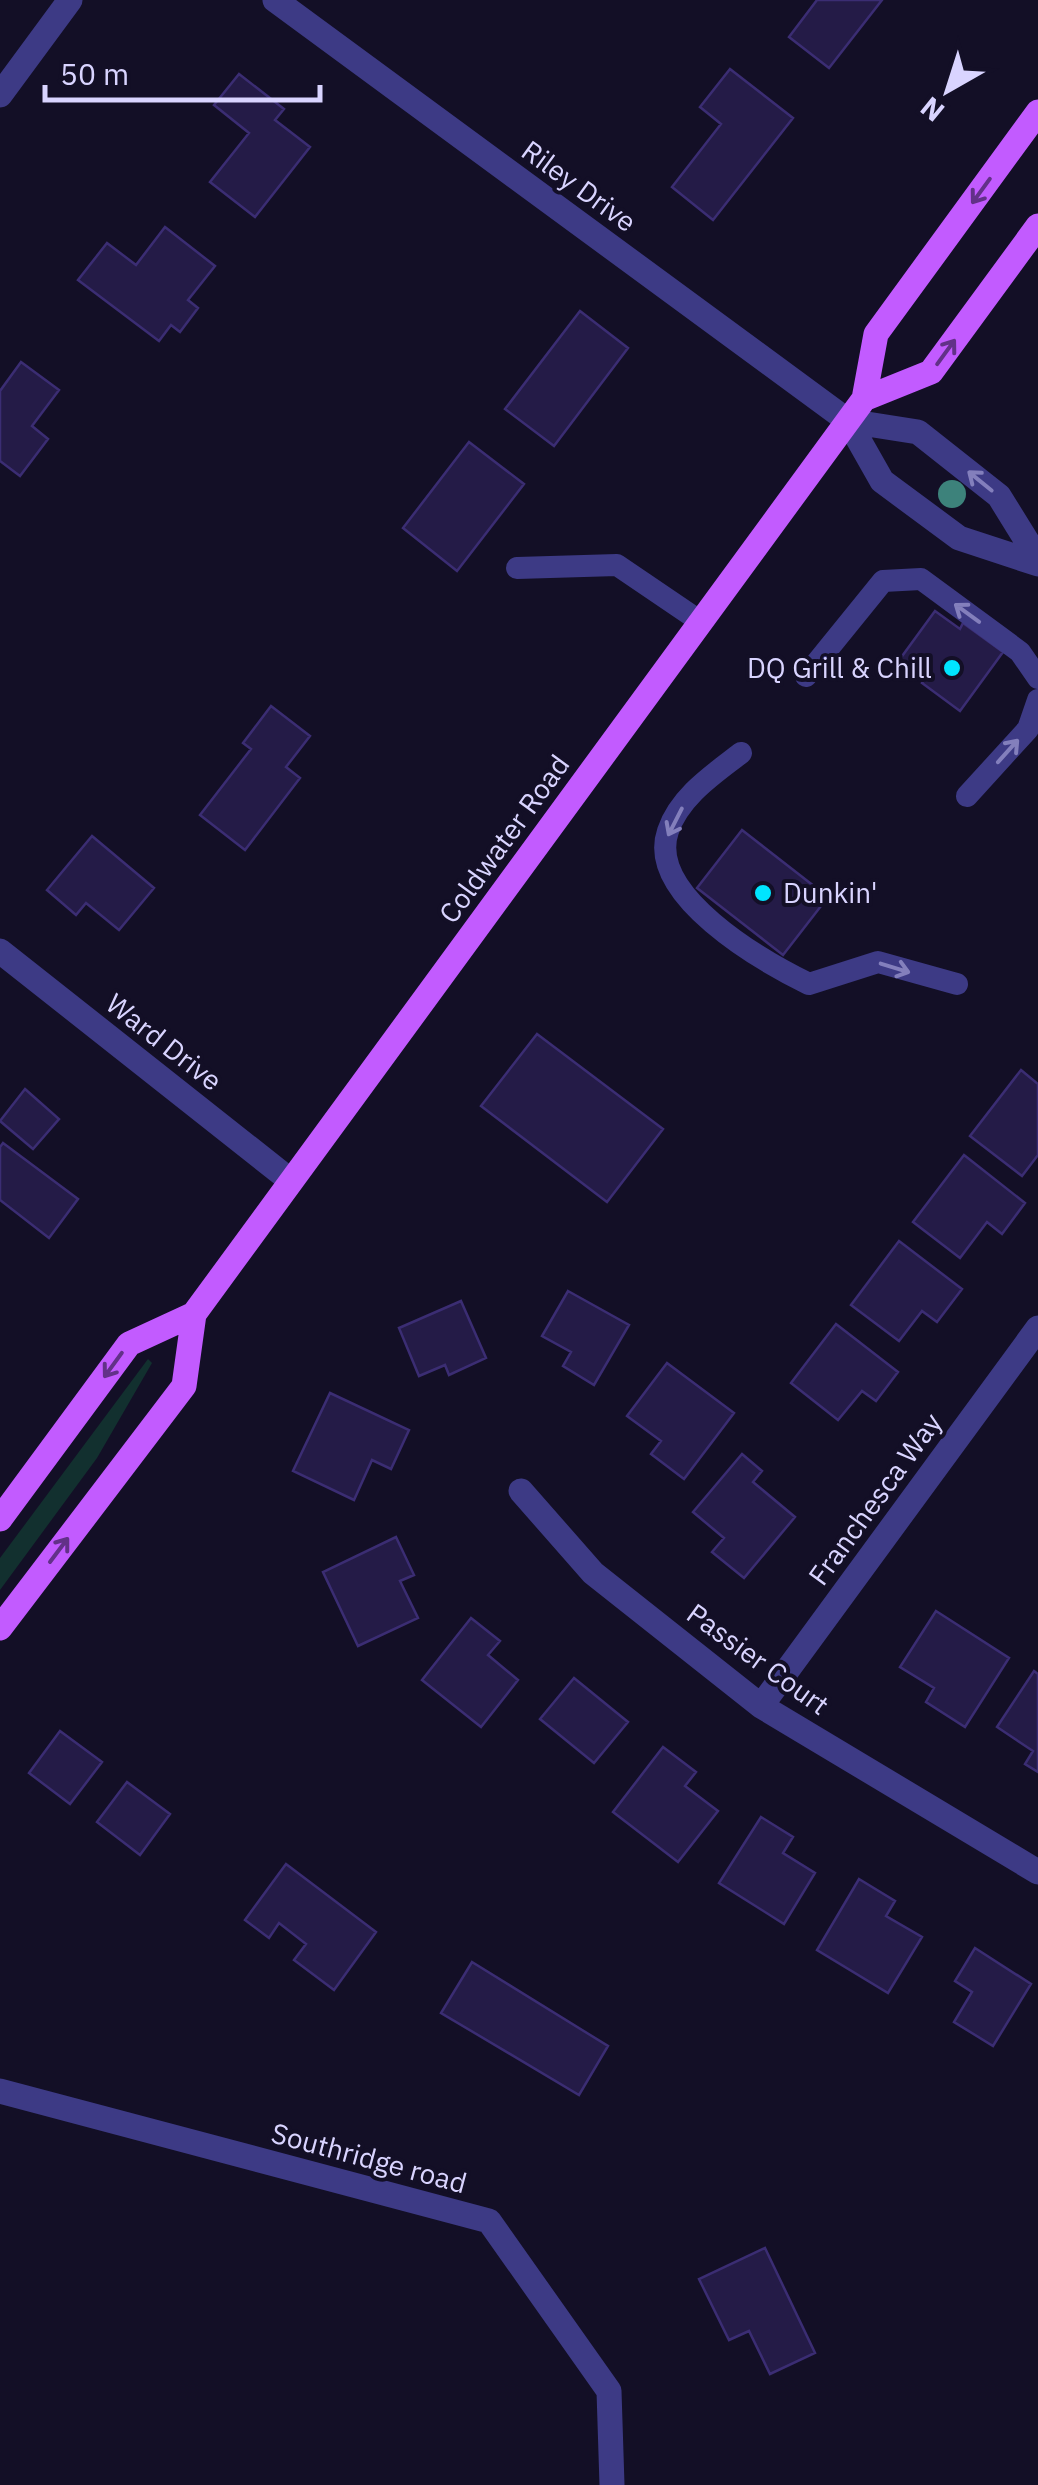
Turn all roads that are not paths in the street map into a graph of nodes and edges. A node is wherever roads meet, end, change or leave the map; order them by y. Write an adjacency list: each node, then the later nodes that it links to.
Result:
1 (70, 0): 3 (street)
2 (275, 0): 7 (street, Riley Drive)
3 (0, 95)
4 (1038, 112): 6 (main road, Coldwater Road, one-way to 6)
5 (1038, 226): 6 (main road, one-way to 5)
6 (864, 399): 7 (main road, Coldwater Road)
7 (848, 421): 8 (street, Riley Drive); 8 (street, Riley Drive, one-way to 7); 10 (main road, Coldwater Road)
8 (1038, 561)
9 (517, 568): 10 (lane)
10 (700, 622): 18 (main road, Coldwater Road)
11 (806, 676): 12 (lane, one-way to 11)
12 (1038, 678)
13 (1038, 700): 15 (lane, one-way to 13)
14 (741, 752): 17 (lane, one-way to 17)
15 (967, 796)
16 (0, 951): 18 (street, Ward Drive)
17 (957, 984)
18 (291, 1181): 19 (main road, Coldwater Road)
19 (194, 1314): 22 (main road, Coldwater Road, one-way to 22); 23 (main road, Coldwater Road, one-way to 19)
20 (1038, 1328): 24 (street, Franchesca Way)
21 (521, 1491): 24 (street, Passier Court)
22 (0, 1518)
23 (0, 1628)
24 (761, 1706): 25 (street, Passier Court)
25 (1038, 1872)
26 (0, 2092): 27 (street, Southridge road)
27 (612, 2485)

